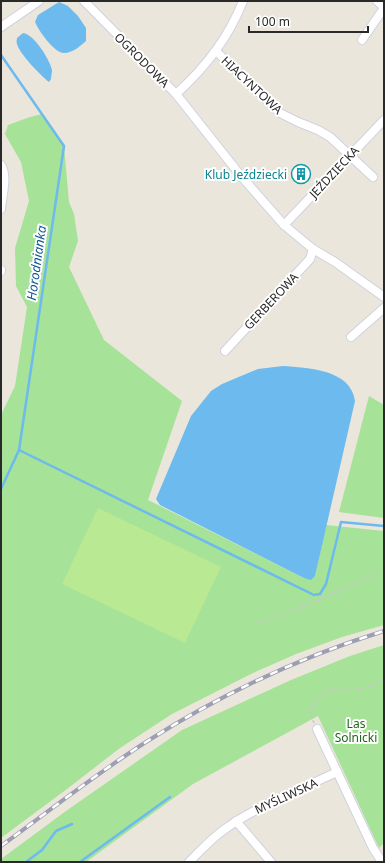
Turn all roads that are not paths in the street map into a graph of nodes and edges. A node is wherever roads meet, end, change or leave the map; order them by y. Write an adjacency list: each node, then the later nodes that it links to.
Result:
1 (39, 1): 5 (street)
2 (84, 1): 8 (street, OGRODOWA)
3 (243, 1): 7 (street, OGRODOWA)
4 (380, 4): 6 (street)
5 (1, 27)
6 (362, 40)
7 (216, 51): 8 (street, OGRODOWA); 10 (street, HIACYNTOWA)
8 (176, 94): 14 (street)
9 (384, 120): 10 (street, JEŹDZIECKA)
10 (350, 155): 12 (street, HIACYNTOWA); 14 (street, JEŹDZIECKA)
11 (1, 165): 13 (street)
12 (373, 177)
13 (1, 208)
14 (284, 226): 15 (street)
15 (313, 249): 16 (street); 19 (street, GERBEROWA)
16 (384, 297)
17 (384, 308): 18 (street)
18 (351, 336)
19 (225, 350)
20 (317, 729): 21 (street)
21 (337, 772): 22 (street, MYŚLIWSKA); 25 (street)
22 (236, 822): 23 (street, MYŚLIWSKA); 24 (street)
23 (189, 862)
24 (270, 862)
25 (382, 862)

